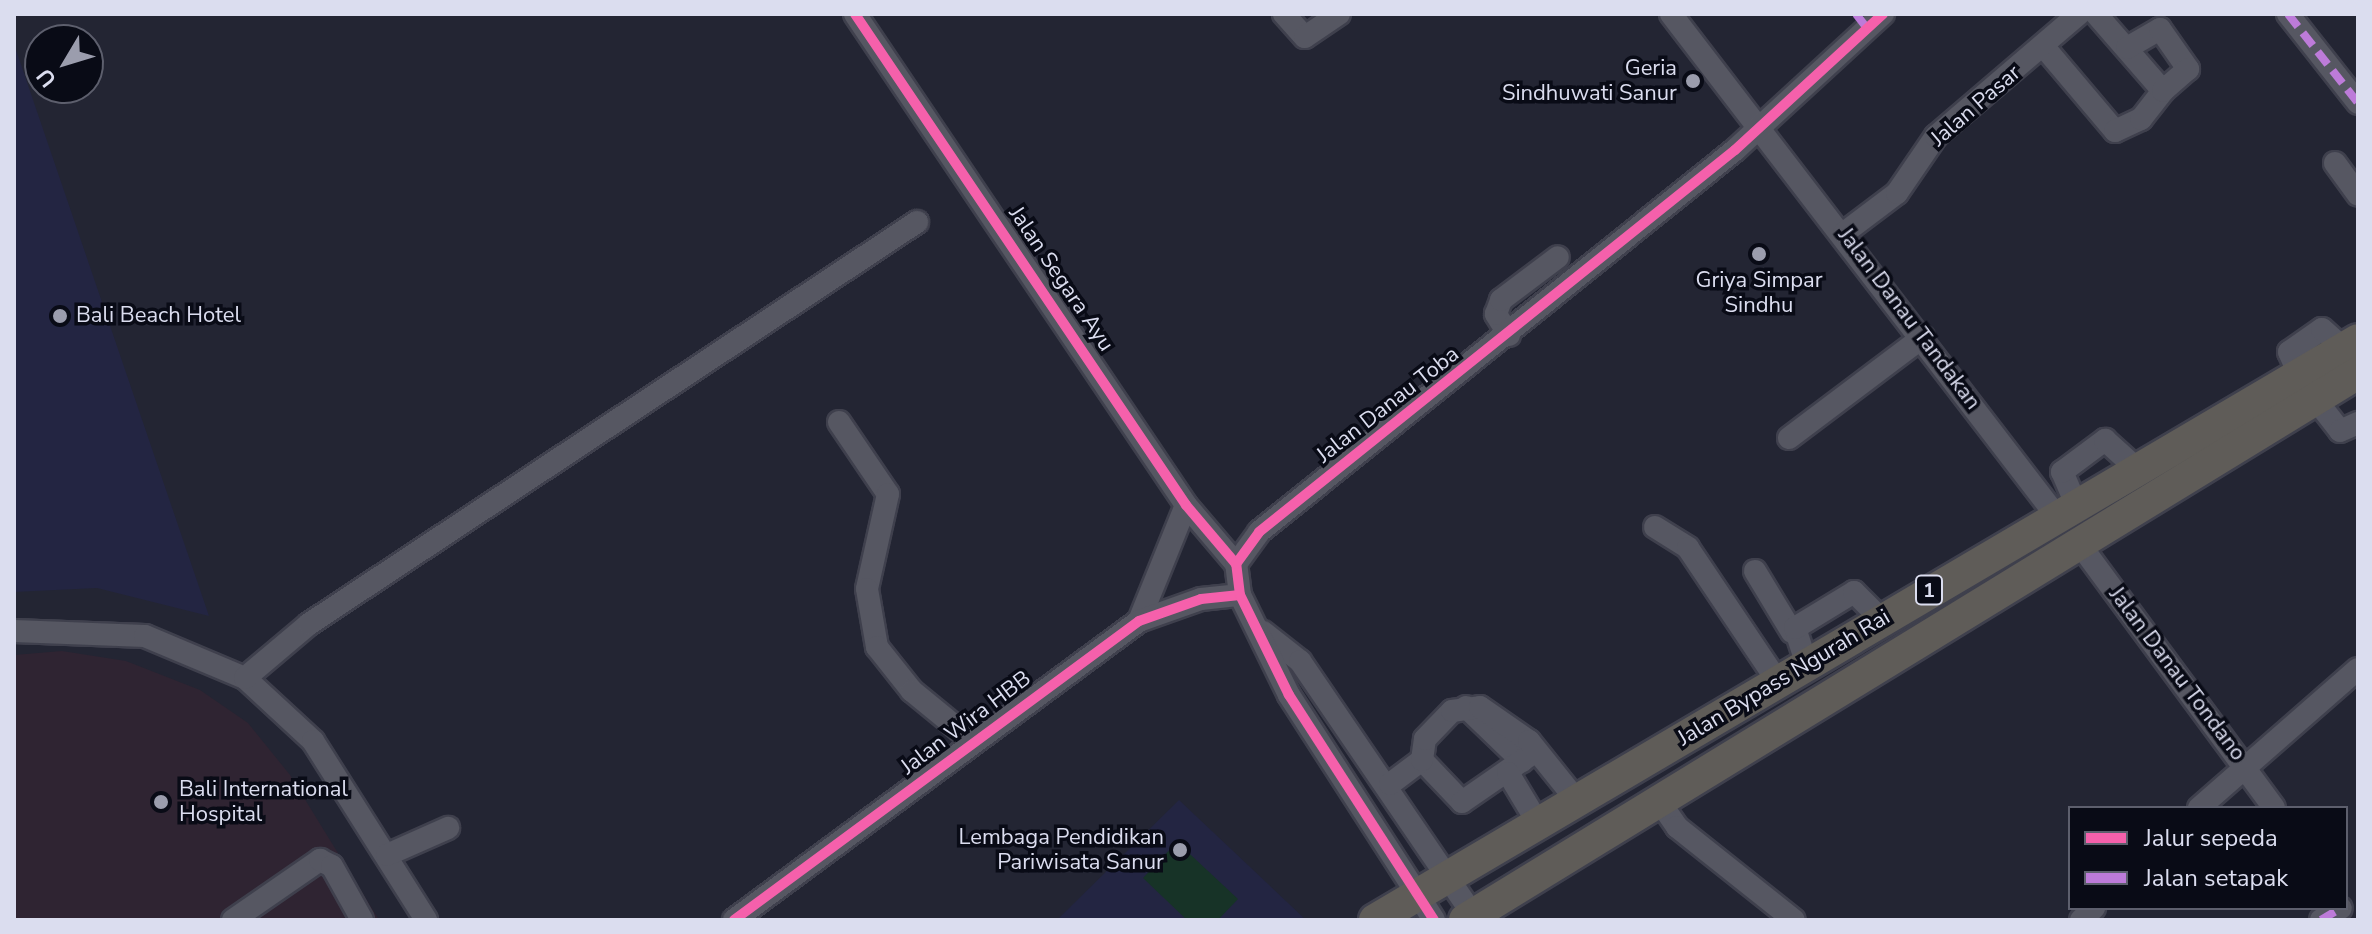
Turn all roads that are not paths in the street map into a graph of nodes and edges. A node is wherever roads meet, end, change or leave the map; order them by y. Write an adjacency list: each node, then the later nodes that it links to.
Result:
1 (855, 14): 26 (street, Jalan Segara Ayu)
2 (1284, 14): 3 (street)
3 (1339, 14)
4 (1671, 14): 13 (street, Jalan Danau Tandakan)
5 (2079, 14): 9 (street, Jalan Pasar)
6 (2096, 14): 10 (street)
7 (2288, 14): 12 (street)
8 (1869, 19): 13 (street, Jalan Danau Toba)
9 (2044, 47): 11 (street); 17 (street, Jalan Pasar)
10 (2127, 48): 11 (street); 11 (street)
11 (2163, 91)
12 (2358, 103)
13 (1761, 126): 17 (street, Jalan Danau Tandakan); 19 (street, Jalan Danau Toba)
14 (2335, 163): 15 (street)
15 (2358, 195)
16 (917, 222): 40 (street)
17 (1844, 233): 20 (street, Jalan Danau Tandakan)
18 (1558, 257): 19 (street)
19 (1509, 335): 30 (street, Jalan Danau Toba)
20 (1923, 337): 25 (street); 27 (street, Jalan Danau Tandakan)
21 (2353, 354): 22 (highway, Jalan Bypass Ngurah Rai / 1); 27 (highway, Jalan Bypass Ngurah Rai / 1)
22 (2316, 400): 24 (street); 29 (highway, Jalan Bypass Ngurah Rai / 1)
23 (839, 422): 42 (street)
24 (2358, 423)
25 (1789, 438)
26 (1186, 505): 30 (street, Jalan Segara Ayu); 34 (street)
27 (2065, 508): 33 (highway, Jalan Bypass Ngurah Rai / 1)
28 (1655, 527): 41 (street)
29 (2078, 542): 45 (street, Jalan Danau Tondano); 47 (highway, Jalan Bypass Ngurah Rai / 1)
30 (1236, 564): 32 (street)
31 (1755, 571): 37 (street)
32 (1240, 595): 34 (street, Jalan Wira HBB); 36 (street)
33 (1881, 619): 37 (street); 38 (highway, Jalan Bypass Ngurah Rai / 1)
34 (1139, 621): 42 (street, Jalan Wira HBB)
35 (14, 631): 40 (street)
36 (1263, 632): 46 (street); 55 (street)
37 (1792, 632): 38 (street)
38 (1807, 665): 41 (highway, Jalan Bypass Ngurah Rai / 1)
39 (2358, 669): 45 (street)
40 (245, 678): 53 (street)
41 (1778, 682): 48 (highway, Jalan Bypass Ngurah Rai / 1)
42 (973, 741): 60 (street, Jalan Wira HBB)
43 (1422, 760): 44 (street); 44 (street); 46 (street)
44 (1521, 762): 48 (street); 51 (street)
45 (2245, 764): 49 (street); 50 (street, Jalan Danau Tondano)
46 (1390, 784): 54 (street)
47 (1659, 801): 56 (highway, Jalan Bypass Ngurah Rai / 1); 62 (street)
48 (1578, 802): 51 (highway, Jalan Bypass Ngurah Rai / 1)
49 (2201, 806)
50 (2273, 806)
51 (1538, 823): 54 (highway, Jalan Bypass Ngurah Rai / 1)
52 (448, 828): 53 (street)
53 (387, 855): 59 (street)
54 (1449, 874): 55 (highway, Jalan Bypass Ngurah Rai / 1); 56 (street)
55 (1426, 907): 61 (highway, Jalan Bypass Ngurah Rai / 1)
56 (1472, 918)
57 (233, 920): 58 (street)
58 (362, 920)
59 (426, 920)
60 (734, 920)
61 (1375, 920)
62 (1794, 920)

